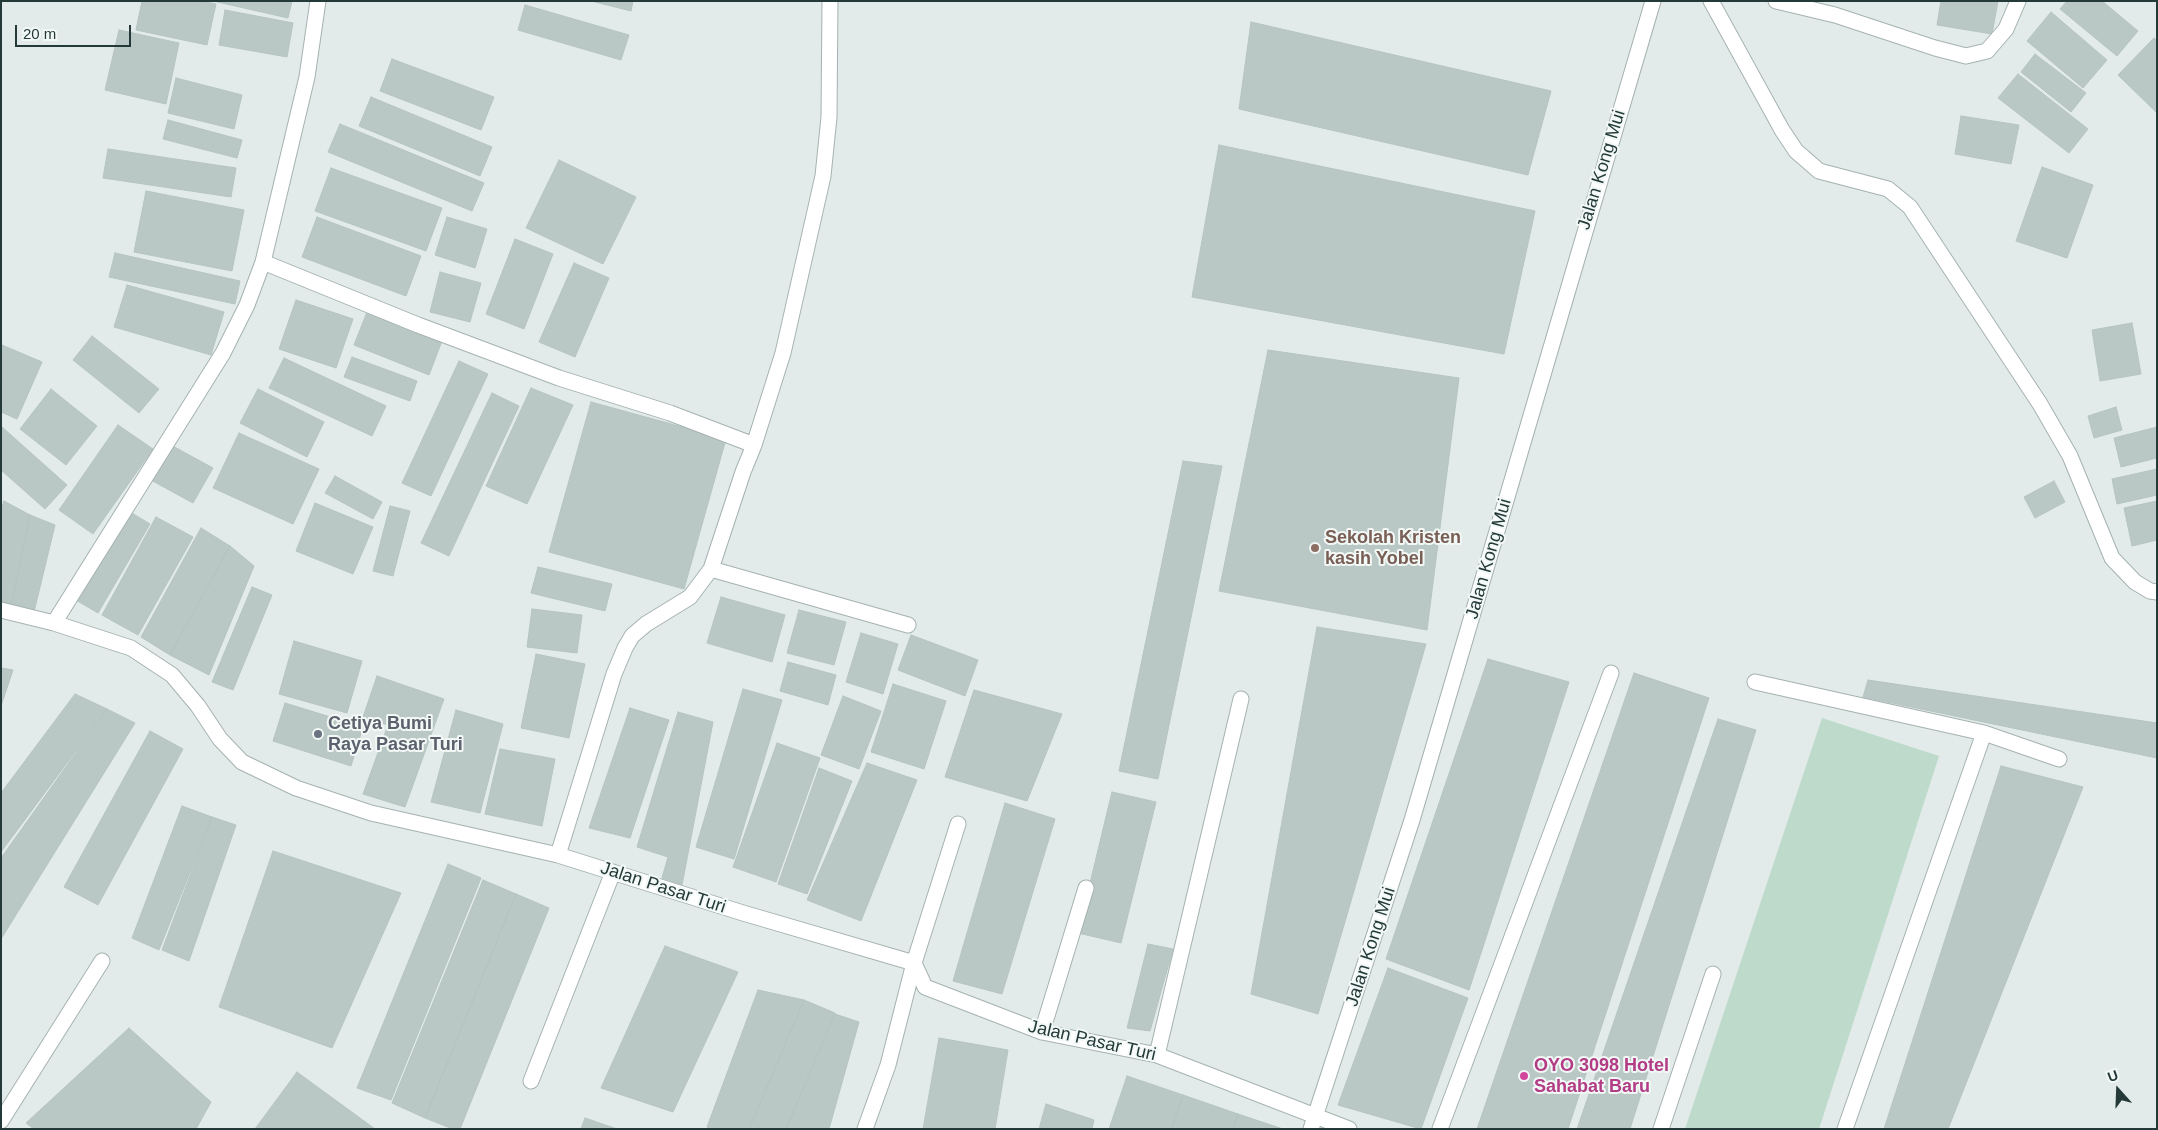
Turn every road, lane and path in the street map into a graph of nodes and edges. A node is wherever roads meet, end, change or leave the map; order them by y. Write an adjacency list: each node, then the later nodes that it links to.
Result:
1 (318, 1): 7 (street)
2 (830, 1): 8 (street)
3 (1653, 1): 30 (street, Jalan Kong Mui)
4 (1711, 1): 10 (street)
5 (1776, 1): 6 (street)
6 (2018, 1)
7 (263, 262): 8 (street); 12 (street)
8 (754, 445): 9 (street)
9 (711, 569): 13 (street); 20 (street)
10 (2157, 592)
11 (1, 610): 12 (street, Jalan Pasar Turi)
12 (54, 622): 20 (street, Jalan Pasar Turi)
13 (908, 625)
14 (1611, 672): 33 (street)
15 (1755, 682): 17 (street)
16 (1241, 699): 27 (street)
17 (1984, 733): 18 (street); 35 (street)
18 (2060, 759)
19 (958, 824): 24 (street)
20 (558, 854): 21 (street, Jalan Pasar Turi)
21 (613, 872): 24 (street, Jalan Pasar Turi); 28 (street)
22 (1086, 888): 26 (street)
23 (102, 961): 29 (street)
24 (914, 963): 26 (street, Jalan Pasar Turi); 31 (street)
25 (1713, 974): 34 (street)
26 (1042, 1032): 27 (street, Jalan Pasar Turi)
27 (1157, 1054): 30 (street, Jalan Pasar Turi)
28 (532, 1081)
29 (1, 1121)
30 (1314, 1122): 32 (street, Jalan Pasar Turi)
31 (865, 1129)
32 (1349, 1129)
33 (1440, 1129)
34 (1661, 1129)
35 (1845, 1129)

